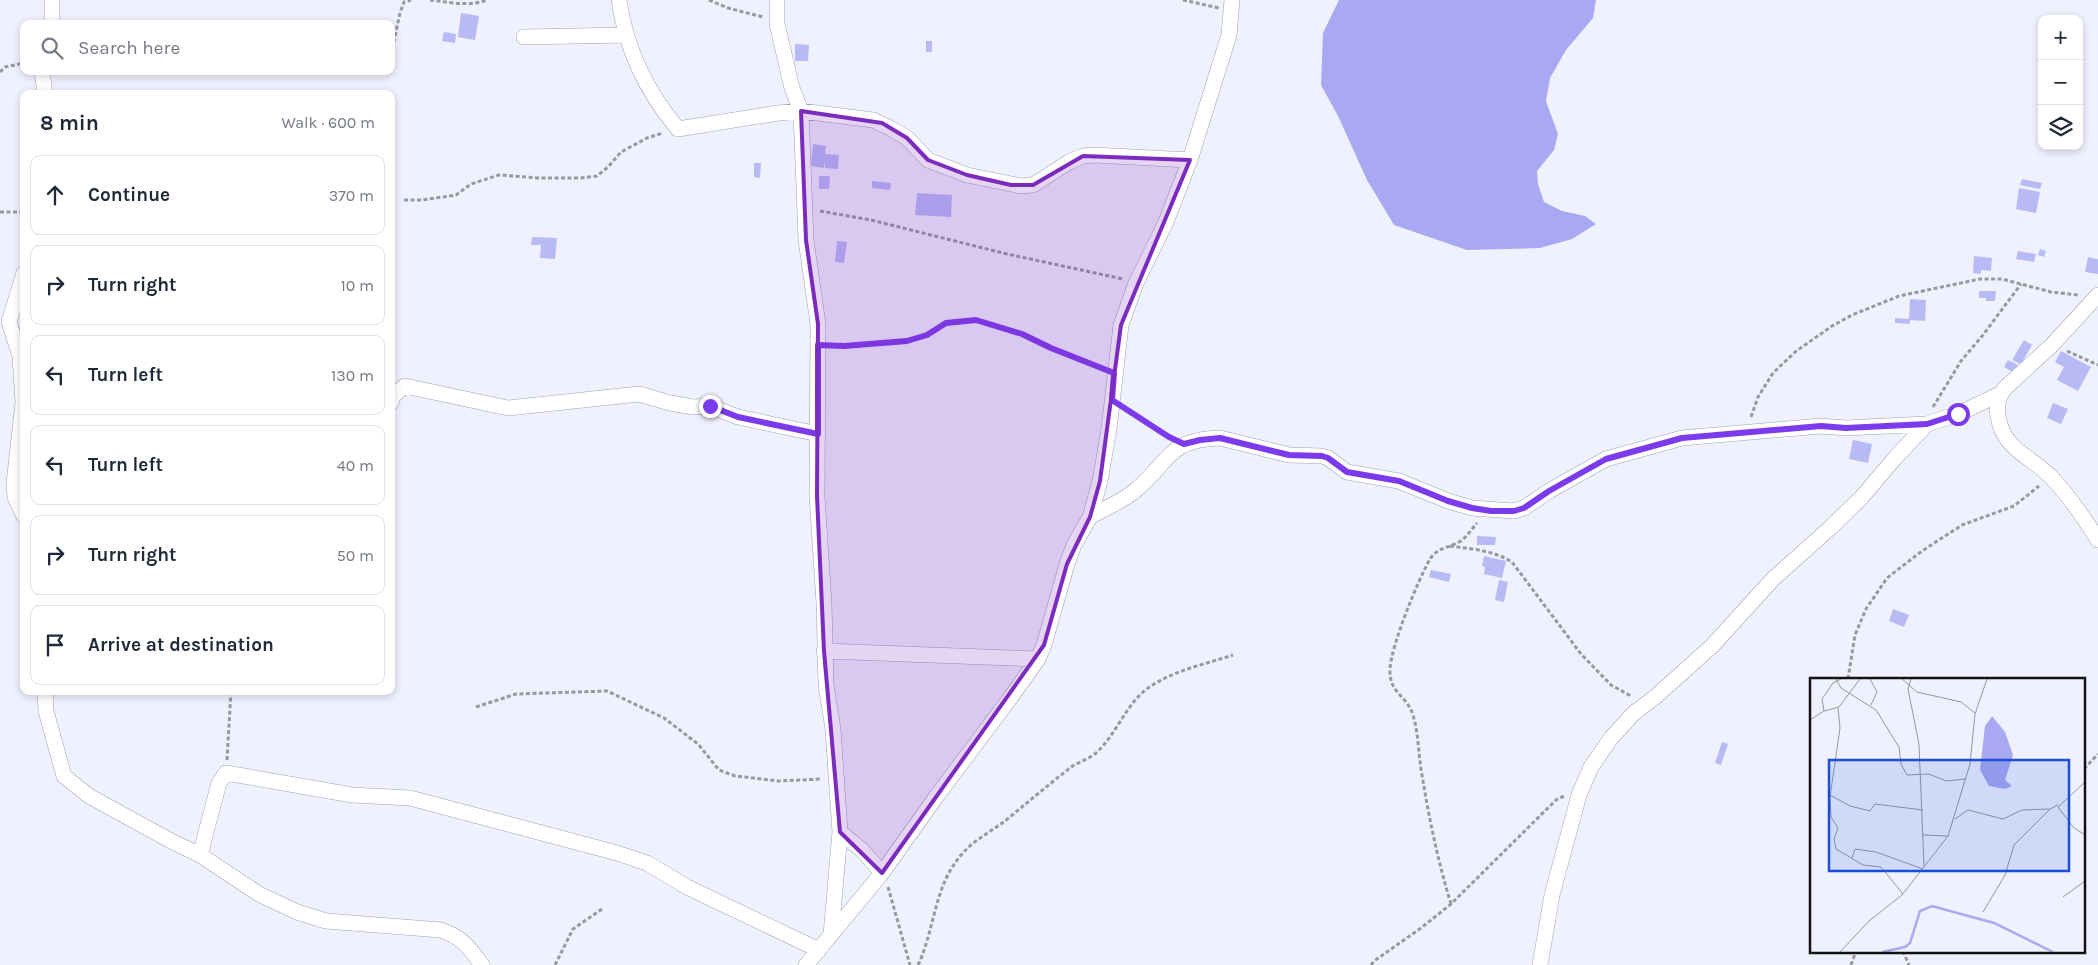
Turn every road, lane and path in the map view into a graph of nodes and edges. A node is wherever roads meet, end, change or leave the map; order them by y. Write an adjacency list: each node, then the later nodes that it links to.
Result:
1 (52, 0): 10 (street)
2 (411, 0): 12 (path)
3 (430, 0): 4 (path)
4 (487, 0)
5 (619, 0): 13 (street)
6 (709, 0): 11 (path)
7 (777, 0): 11 (street)
8 (1183, 0): 9 (path)
9 (1232, 5): 21 (street)
10 (52, 20)
11 (777, 24): 19 (street)
12 (395, 36)
13 (625, 36): 14 (street); 20 (street)
14 (524, 37)
15 (20, 64): 16 (path)
16 (0, 72)
17 (43, 75): 18 (street)
18 (44, 90)
19 (801, 111): 20 (street); 21 (street); 23 (street)
20 (678, 128): 22 (path)
21 (1190, 160): 26 (street)
22 (404, 200)
23 (805, 204): 26 (path); 30 (street)
24 (0, 212): 25 (path)
25 (20, 212)
26 (1136, 282): 34 (street)
27 (2021, 284): 28 (path); 38 (path); 40 (path)
28 (2091, 295): 31 (street)
29 (19, 305): 32 (street)
30 (818, 345): 34 (path); 41 (street)
31 (2052, 345): 33 (path); 36 (street)
32 (20, 356)
33 (2098, 365)
34 (1114, 373): 37 (street)
35 (395, 394): 41 (street)
36 (2000, 394): 38 (street); 43 (street)
37 (1112, 400): 42 (path); 46 (street)
38 (1927, 424): 40 (street); 55 (street)
39 (20, 425): 44 (street)
40 (1746, 431): 45 (street)
41 (818, 434): 49 (street)
42 (1184, 444): 45 (street); 46 (street)
43 (2050, 476): 47 (street); 52 (path)
44 (20, 509)
45 (1491, 511): 48 (path)
46 (1090, 517): 51 (street)
47 (2098, 540)
48 (1449, 546): 55 (path); 65 (path)
49 (824, 651): 51 (street); 59 (street)
50 (1233, 654): 75 (path)
51 (1038, 659): 64 (street)
52 (1848, 678)
53 (45, 695): 63 (street)
54 (231, 695): 60 (path)
55 (1648, 703): 61 (street)
56 (476, 707): 59 (path)
57 (2098, 754): 58 (path)
58 (2086, 767)
59 (836, 769): 62 (street)
60 (226, 773): 63 (street); 68 (street)
61 (1582, 787): 65 (path); 77 (street)
62 (840, 832): 64 (street); 67 (street)
63 (200, 855): 71 (street)
64 (882, 873): 67 (street); 74 (path)
65 (1451, 904): 76 (path)
66 (602, 908): 72 (path)
67 (831, 935): 68 (street)
68 (819, 950): 73 (street)
69 (1856, 952): 78 (path)
70 (1903, 952): 79 (path)
71 (482, 965)
72 (555, 965)
73 (806, 965)
74 (910, 965)
75 (918, 965)
76 (1371, 965)
77 (1540, 965)
78 (1851, 965)
79 (1909, 965)

